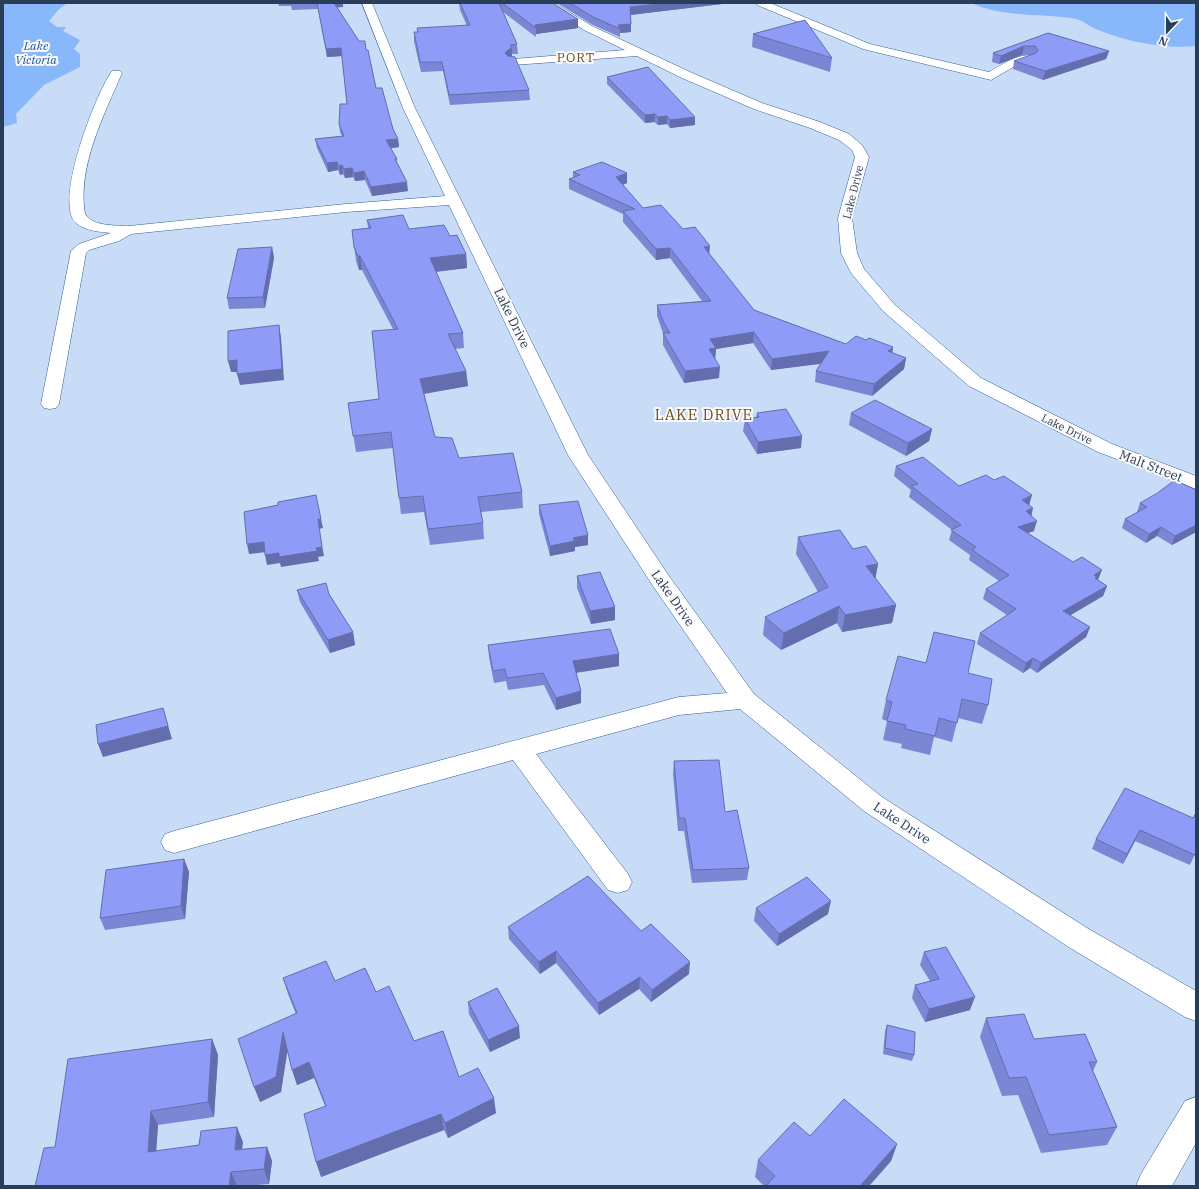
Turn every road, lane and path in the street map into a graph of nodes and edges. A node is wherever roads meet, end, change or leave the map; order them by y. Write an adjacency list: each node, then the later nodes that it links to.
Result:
1 (367, 3): 8 (street, Lake Drive)
2 (547, 3): 4 (street, Lake Drive)
3 (761, 3): 5 (street)
4 (641, 52): 6 (street); 11 (street, Lake Drive)
5 (1029, 58)
6 (513, 62)
7 (116, 73): 9 (street)
8 (454, 200): 9 (street); 13 (street, Lake Drive)
9 (129, 230): 10 (street)
10 (50, 404)
11 (1106, 448): 12 (street, Malt Street)
12 (1196, 483)
13 (745, 700): 14 (street); 17 (street, Lake Drive)
14 (518, 750): 15 (street); 16 (street)
15 (174, 842)
16 (618, 882)
17 (1196, 1007)
18 (1196, 1112): 19 (street)
19 (1153, 1186)

